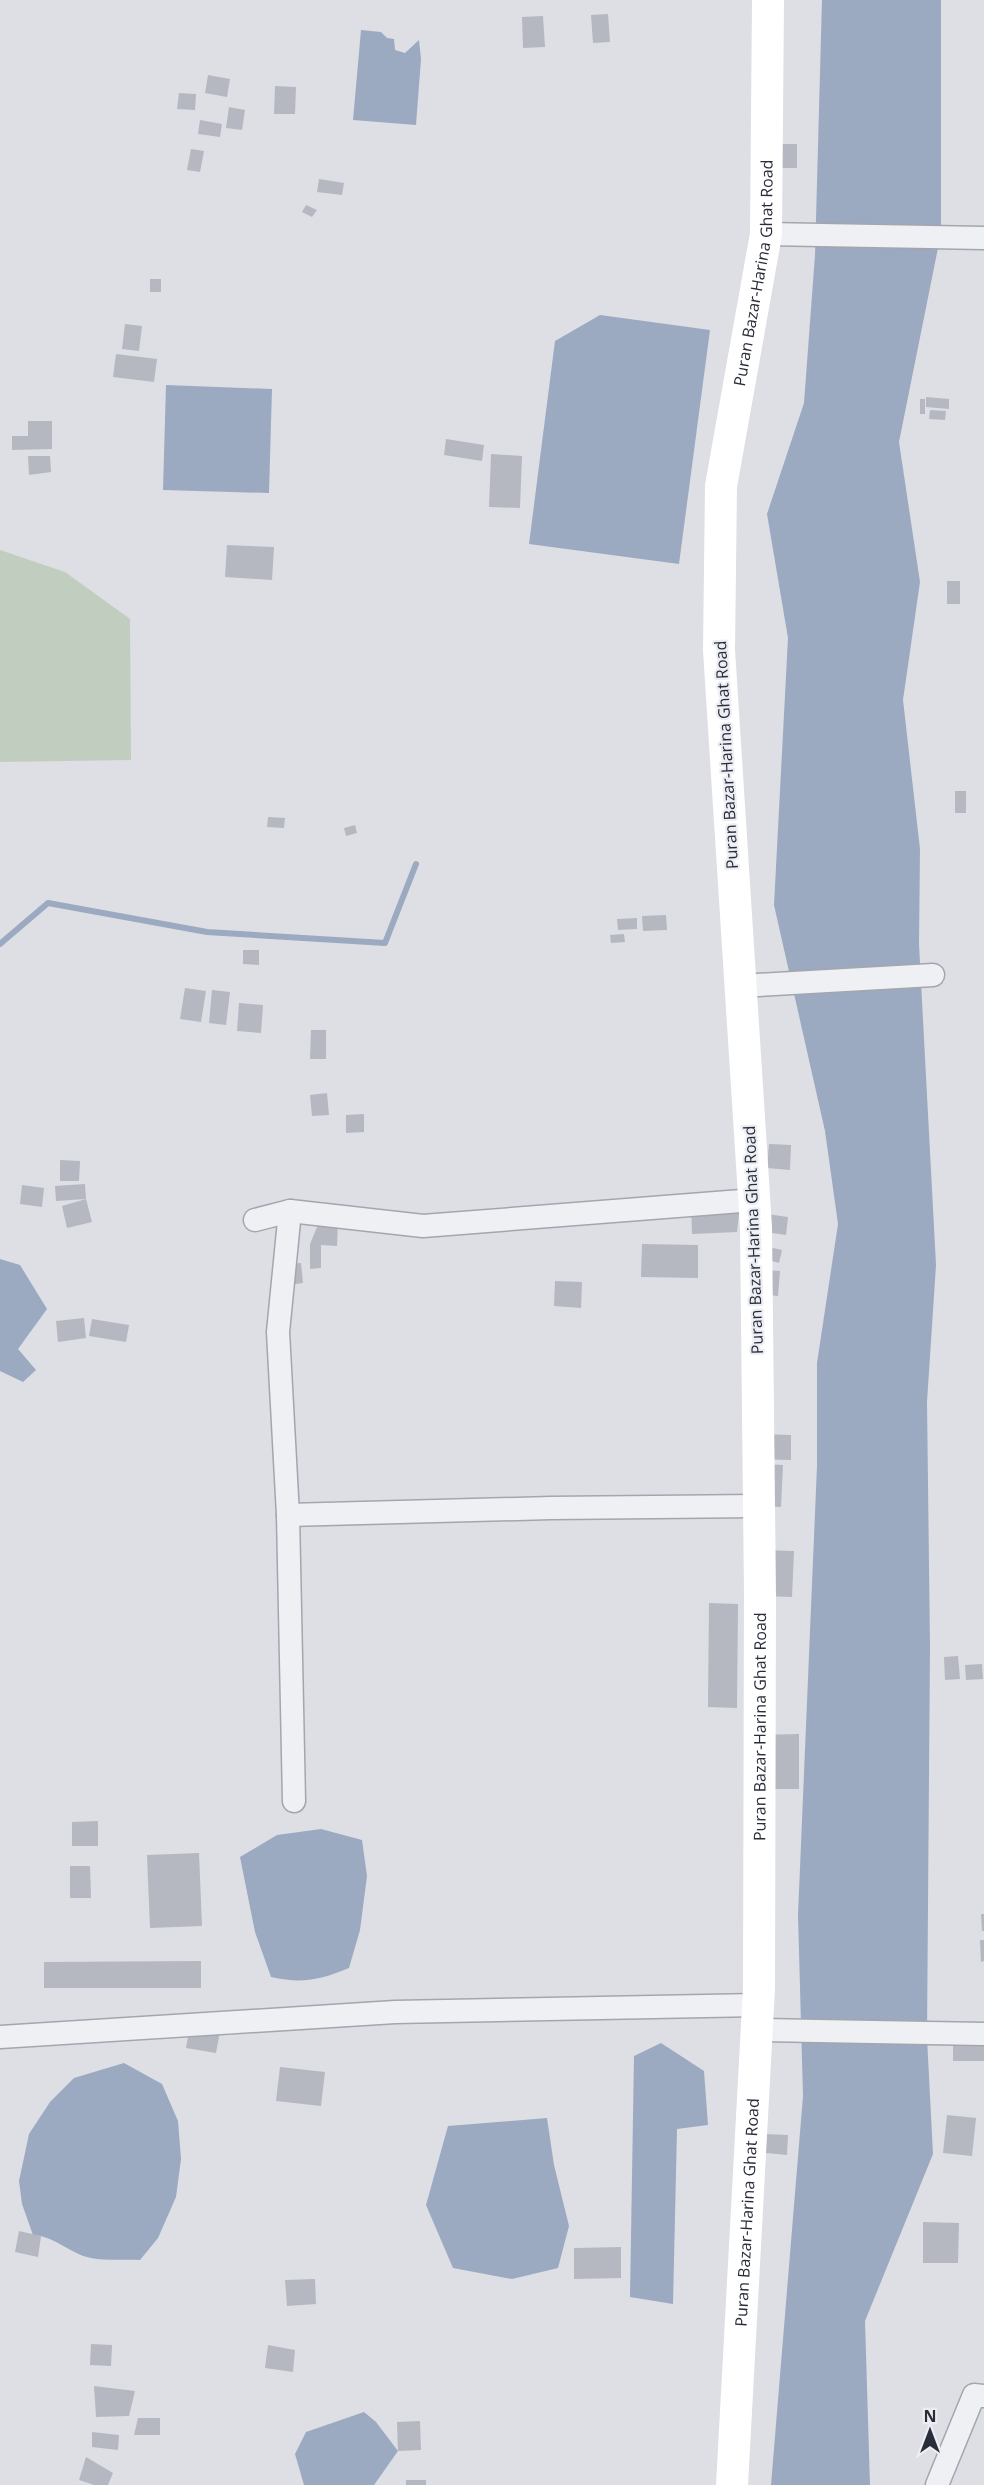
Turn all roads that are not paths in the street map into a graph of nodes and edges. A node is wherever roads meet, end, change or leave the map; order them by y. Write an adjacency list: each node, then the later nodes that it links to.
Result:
1 (768, 0): 2 (main road, Puran Bazar-Harina Ghat Road)
2 (766, 234): 3 (street); 5 (main road, Puran Bazar-Harina Ghat Road)
3 (984, 238)
4 (933, 975): 5 (street)
5 (740, 986): 6 (main road, Puran Bazar-Harina Ghat Road)
6 (754, 1200): 7 (street); 9 (main road, Puran Bazar-Harina Ghat Road)
7 (290, 1211): 8 (street); 10 (street)
8 (255, 1220)
9 (758, 1506): 10 (street); 12 (main road, Puran Bazar-Harina Ghat Road)
10 (288, 1515): 11 (street)
11 (294, 1801)
12 (758, 2017): 13 (street); 14 (street); 16 (main road, Puran Bazar-Harina Ghat Road)
13 (984, 2034)
14 (0, 2037)
15 (984, 2396): 17 (street)
16 (732, 2485)
17 (937, 2485)

